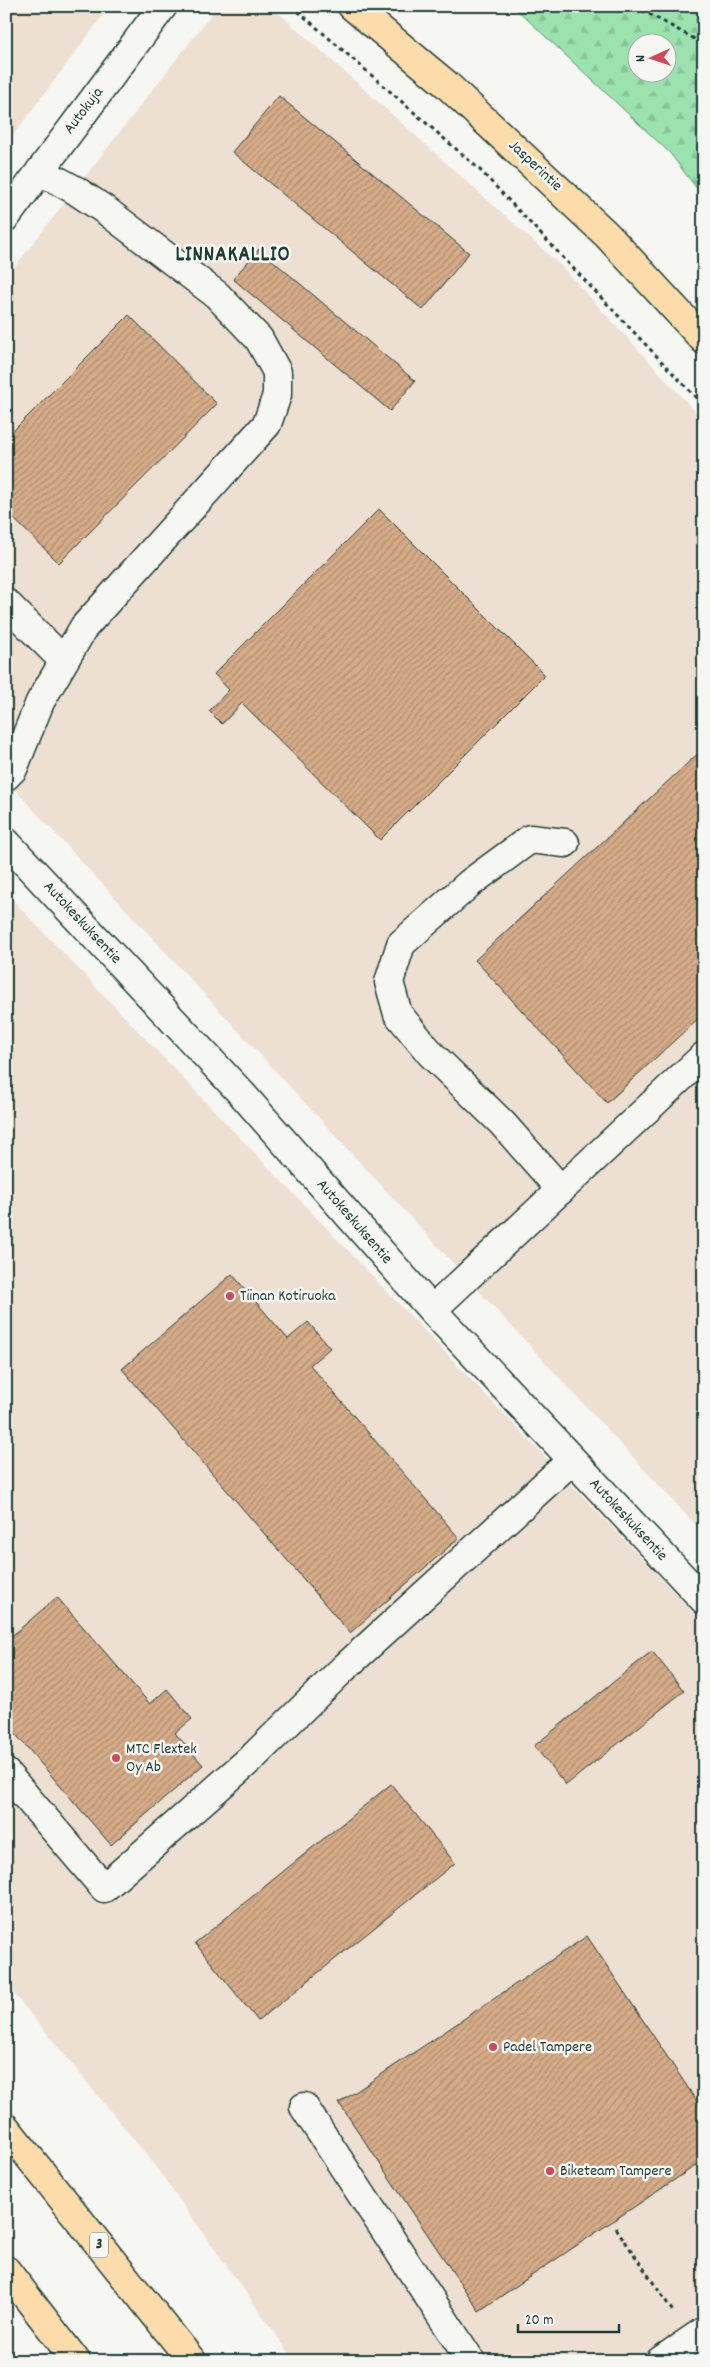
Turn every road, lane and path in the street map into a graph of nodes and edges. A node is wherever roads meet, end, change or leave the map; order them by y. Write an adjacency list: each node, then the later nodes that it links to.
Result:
1 (163, 6): 6 (street, Autokuja)
2 (292, 6): 9 (path)
3 (352, 6): 8 (main road, Jasperintie)
4 (635, 6): 5 (path)
5 (704, 50)
6 (40, 171): 7 (street, Autokuja); 11 (street)
7 (6, 217)
8 (704, 340)
9 (704, 406)
10 (6, 603): 11 (street)
11 (64, 661): 12 (street)
12 (6, 776)
13 (6, 842): 17 (street, Autokeskuksentie)
14 (565, 843): 16 (street)
15 (704, 1056): 16 (street)
16 (561, 1190): 17 (street)
17 (432, 1310): 18 (street, Autokeskuksentie)
18 (572, 1460): 19 (street, Autokeskuksentie); 20 (street)
19 (704, 1600)
20 (6, 1773)
21 (304, 2107): 28 (street)
22 (6, 2128): 27 (main road, 3)
23 (616, 2228): 25 (path)
24 (6, 2270): 26 (main road)
25 (698, 2335): 29 (street)
26 (76, 2361)
27 (192, 2361)
28 (471, 2361)
29 (660, 2361)

